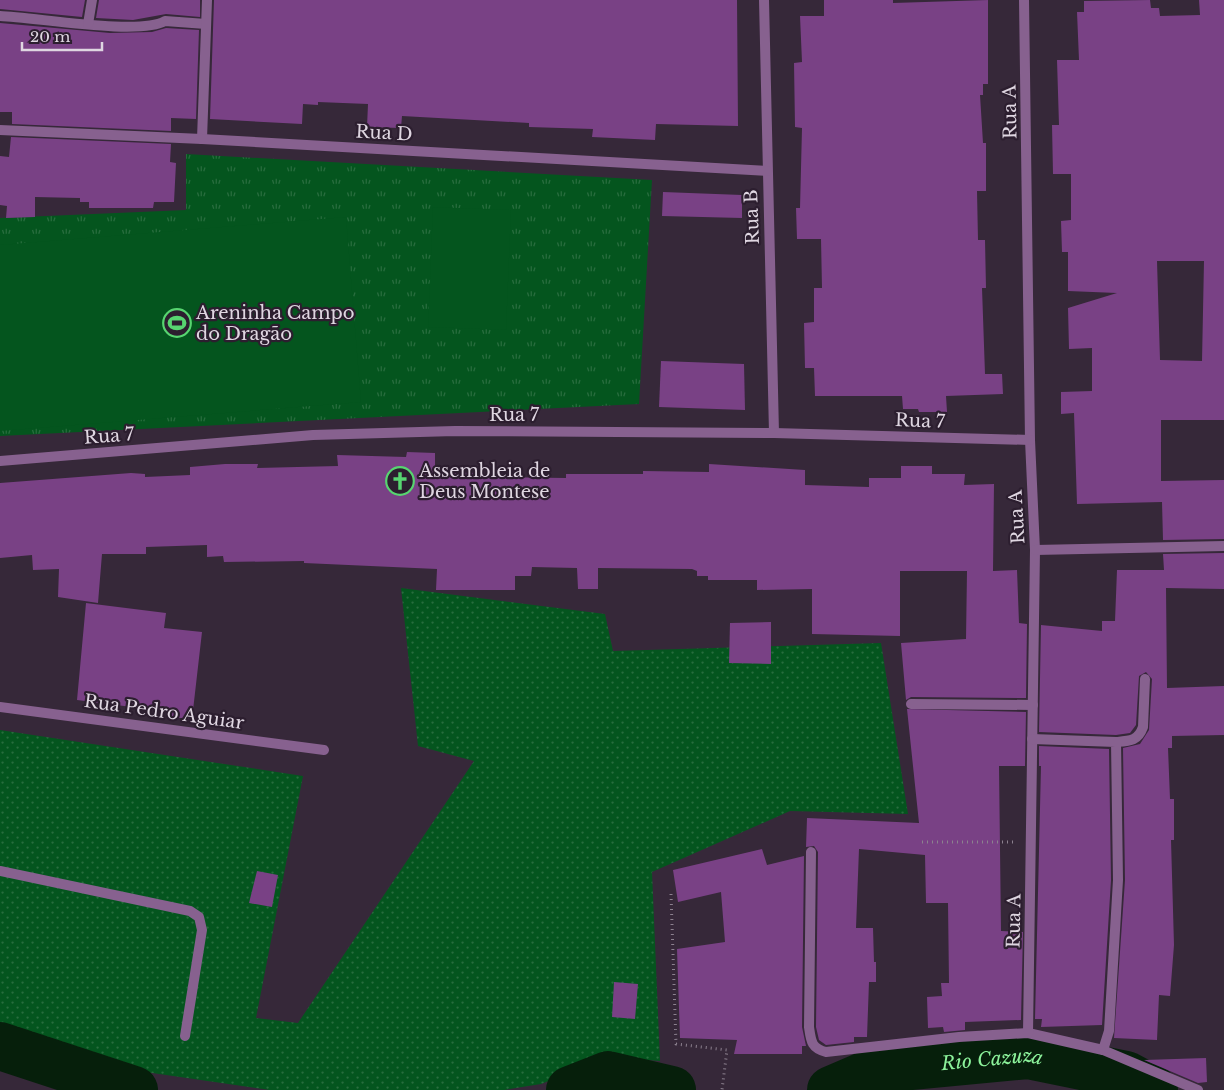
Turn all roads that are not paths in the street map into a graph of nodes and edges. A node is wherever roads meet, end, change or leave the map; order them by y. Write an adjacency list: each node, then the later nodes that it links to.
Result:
1 (92, 0): 6 (street)
2 (207, 0): 7 (street)
3 (764, 0): 10 (street, Rua B)
4 (1024, 0): 12 (street, Rua A)
5 (0, 16): 6 (street)
6 (88, 24): 7 (street)
7 (206, 24): 9 (street)
8 (0, 130): 9 (street, Rua D)
9 (202, 139): 10 (street, Rua D)
10 (767, 172): 11 (street, Rua B)
11 (774, 433): 12 (street, Rua 7); 13 (street, Rua 7)
12 (1030, 440): 15 (street, Rua A)
13 (0, 461)
14 (1224, 546): 15 (street)
15 (1035, 550): 18 (street, Rua A)
16 (1145, 679): 21 (street)
17 (910, 704): 18 (street)
18 (1033, 705): 20 (street, Rua A)
19 (0, 707): 22 (street, Rua Pedro Aguiar)
20 (1032, 739): 21 (street); 25 (street, Rua A)
21 (1116, 742): 27 (street)
22 (324, 750)
23 (811, 852): 25 (street)
24 (0, 871): 26 (street)
25 (1028, 1034): 27 (street)
26 (185, 1036)
27 (1102, 1050): 28 (street)
28 (1198, 1090)

